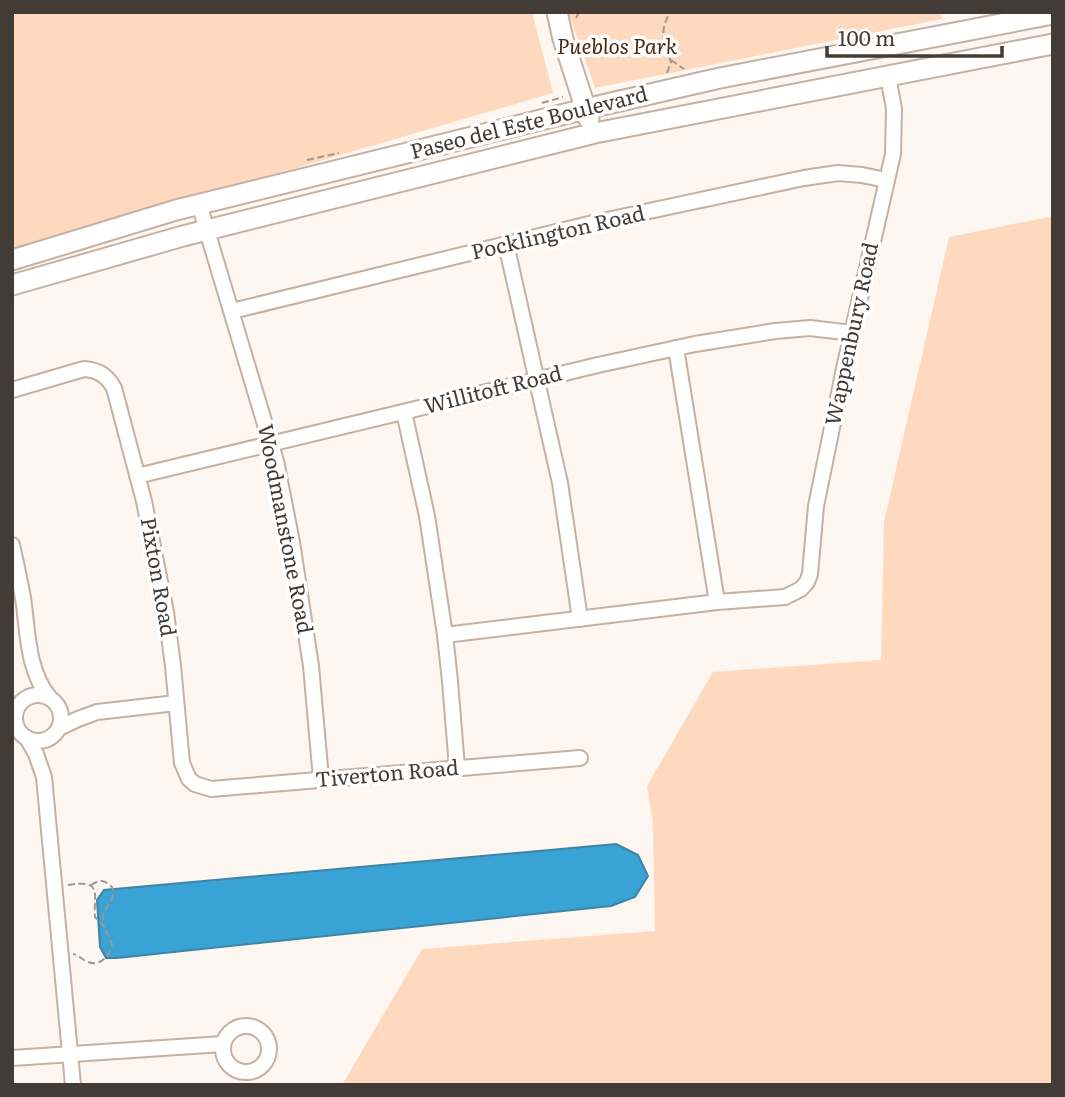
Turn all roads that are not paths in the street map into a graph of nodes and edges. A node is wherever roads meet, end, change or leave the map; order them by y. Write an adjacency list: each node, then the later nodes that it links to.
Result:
1 (556, 12): 5 (main road)
2 (1053, 14): 5 (main road, Paseo del Este Boulevard)
3 (1053, 44): 4 (main road, Paseo del Este Boulevard)
4 (888, 76): 6 (main road, Paseo del Este Boulevard); 7 (street, Wappenbury Road)
5 (585, 109): 6 (main road); 8 (main road, Paseo del Este Boulevard)
6 (595, 133): 9 (main road, Paseo del Este Boulevard)
7 (886, 180): 10 (street, Pocklington Road); 14 (street, Wappenbury Road)
8 (200, 204): 9 (street, Woodmanstone Road); 11 (main road, Paseo del Este Boulevard)
9 (208, 230): 12 (main road, Paseo del Este Boulevard); 13 (street, Woodmanstone Road)
10 (506, 244): 13 (street, Pocklington Road); 16 (street)
11 (12, 260)
12 (12, 285)
13 (232, 311): 19 (street, Woodmanstone Road)
14 (852, 333): 15 (street, Willitoft Road); 22 (street, Wappenbury Road)
15 (676, 348): 16 (street, Willitoft Road); 22 (street)
16 (536, 380): 18 (street, Willitoft Road); 23 (street)
17 (12, 390): 20 (street, Pixton Road)
18 (404, 412): 19 (street, Willitoft Road); 24 (street)
19 (271, 444): 20 (street, Willitoft Road); 35 (street, Woodmanstone Road)
20 (137, 476): 27 (street, Pixton Road)
21 (12, 545): 25 (street)
22 (717, 602): 23 (street)
23 (580, 619): 24 (street)
24 (445, 635): 33 (street)
25 (30, 657): 26 (street); 28 (street)
26 (53, 701): 28 (street); 29 (street); 30 (street)
27 (176, 703): 29 (street); 36 (street, Pixton Road)
28 (18, 705): 31 (street)
29 (97, 712): 30 (street)
30 (56, 732): 31 (street); 34 (street)
31 (20, 734): 34 (street)
32 (580, 758): 33 (street, Tiverton Road)
33 (457, 768): 35 (street, Tiverton Road)
34 (44, 777): 38 (street)
35 (321, 779): 36 (street, Tiverton Road)
36 (195, 784)
37 (223, 1044): 38 (street)
38 (70, 1053): 39 (street); 40 (street)
39 (12, 1058)
40 (73, 1085)

